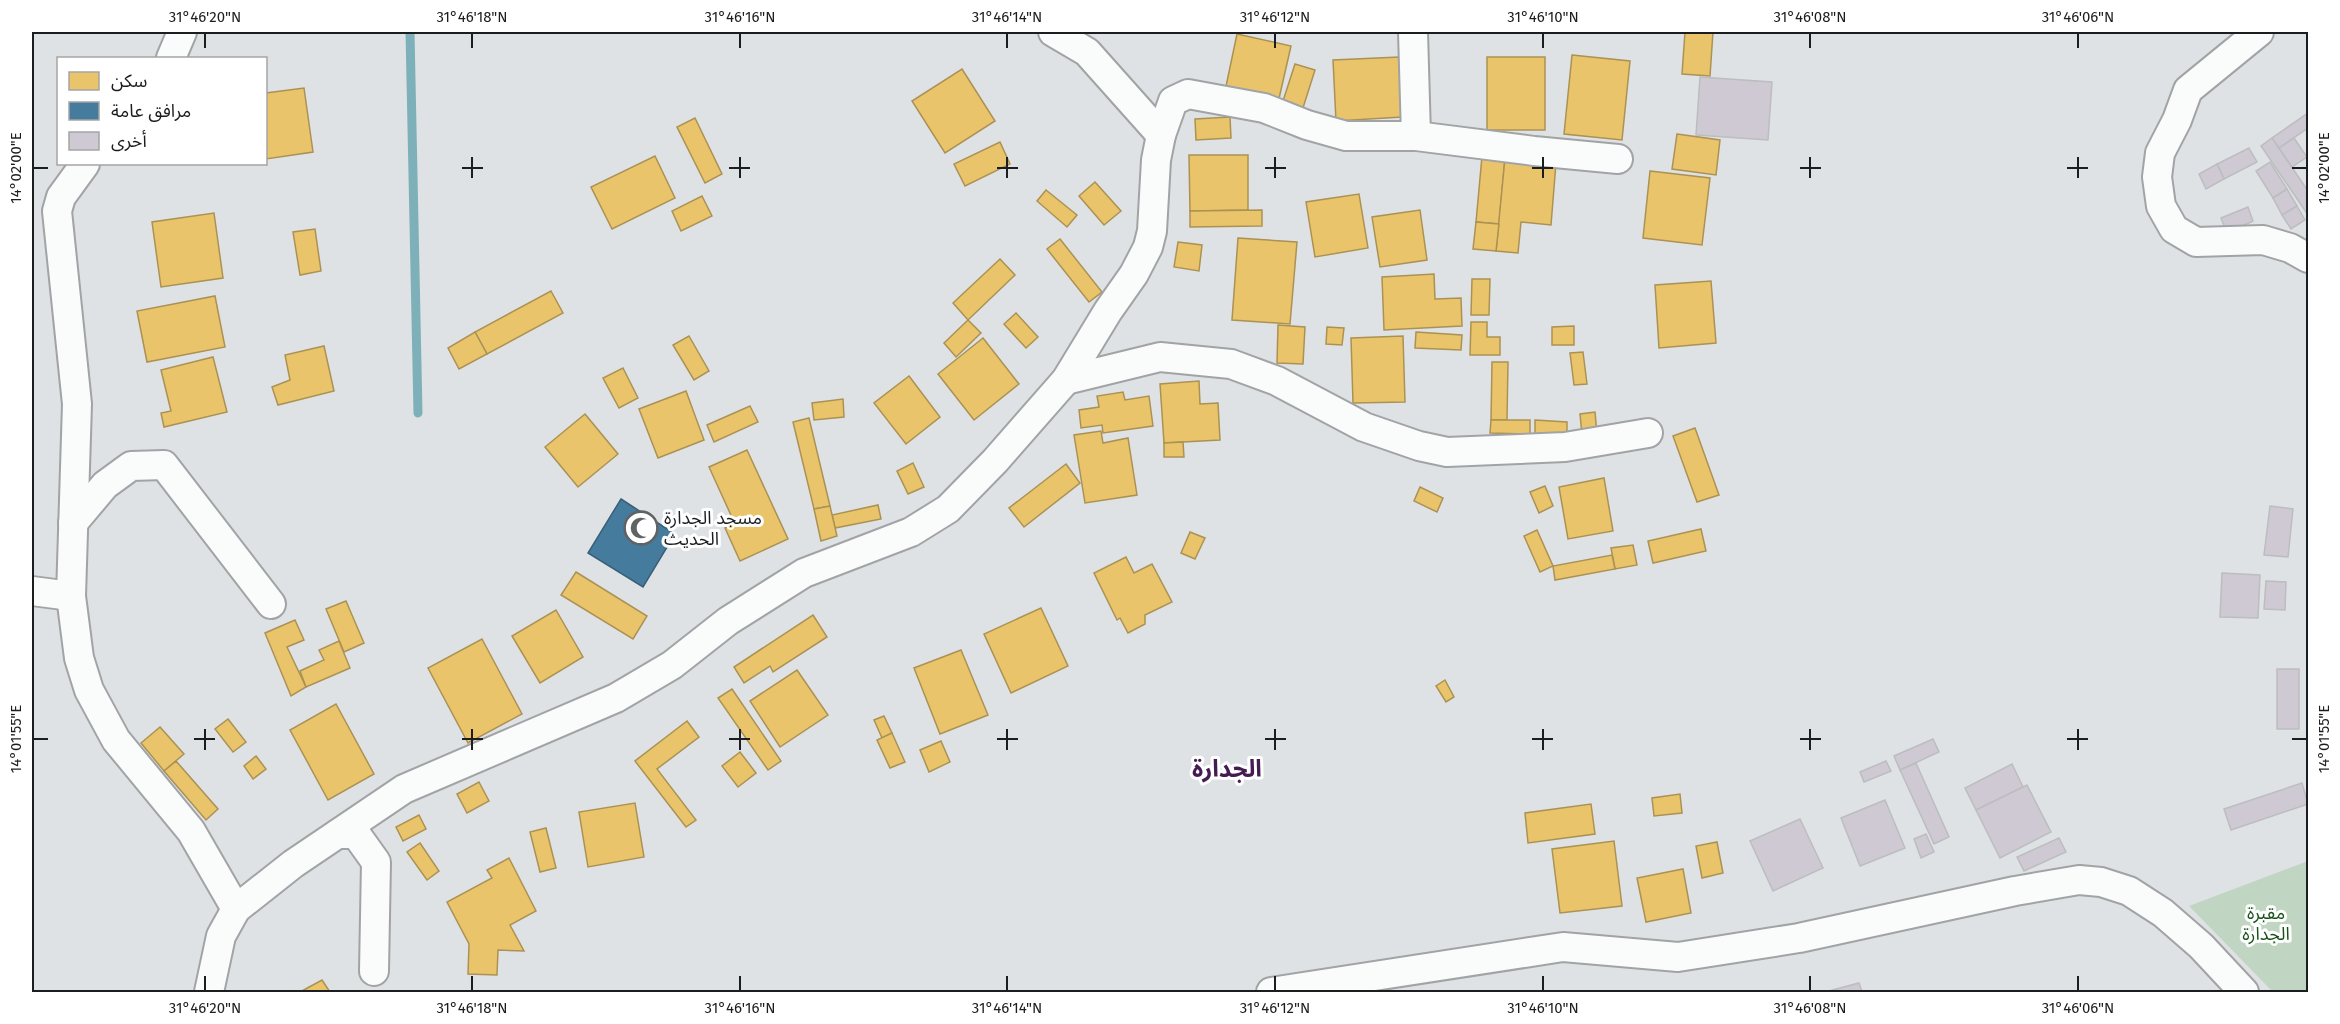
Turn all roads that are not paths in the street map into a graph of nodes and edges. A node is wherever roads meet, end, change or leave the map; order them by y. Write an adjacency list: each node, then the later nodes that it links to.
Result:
1 (182, 32): 5 (street)
2 (1053, 32): 6 (street)
3 (1413, 32): 7 (street)
4 (2259, 32): 10 (street)
5 (171, 57)
6 (1161, 135): 7 (street); 11 (street)
7 (1416, 136): 8 (street)
8 (1618, 159)
9 (84, 165): 13 (street)
10 (2308, 258)
11 (1066, 380): 12 (street); 17 (street)
12 (1648, 433)
13 (73, 523): 15 (street); 16 (street)
14 (32, 591): 15 (street)
15 (71, 596): 18 (street)
16 (271, 604)
17 (338, 834): 18 (street); 19 (street)
18 (236, 909): 20 (street)
19 (374, 971)
20 (209, 993)
21 (1271, 993): 22 (street)
22 (2244, 993)

